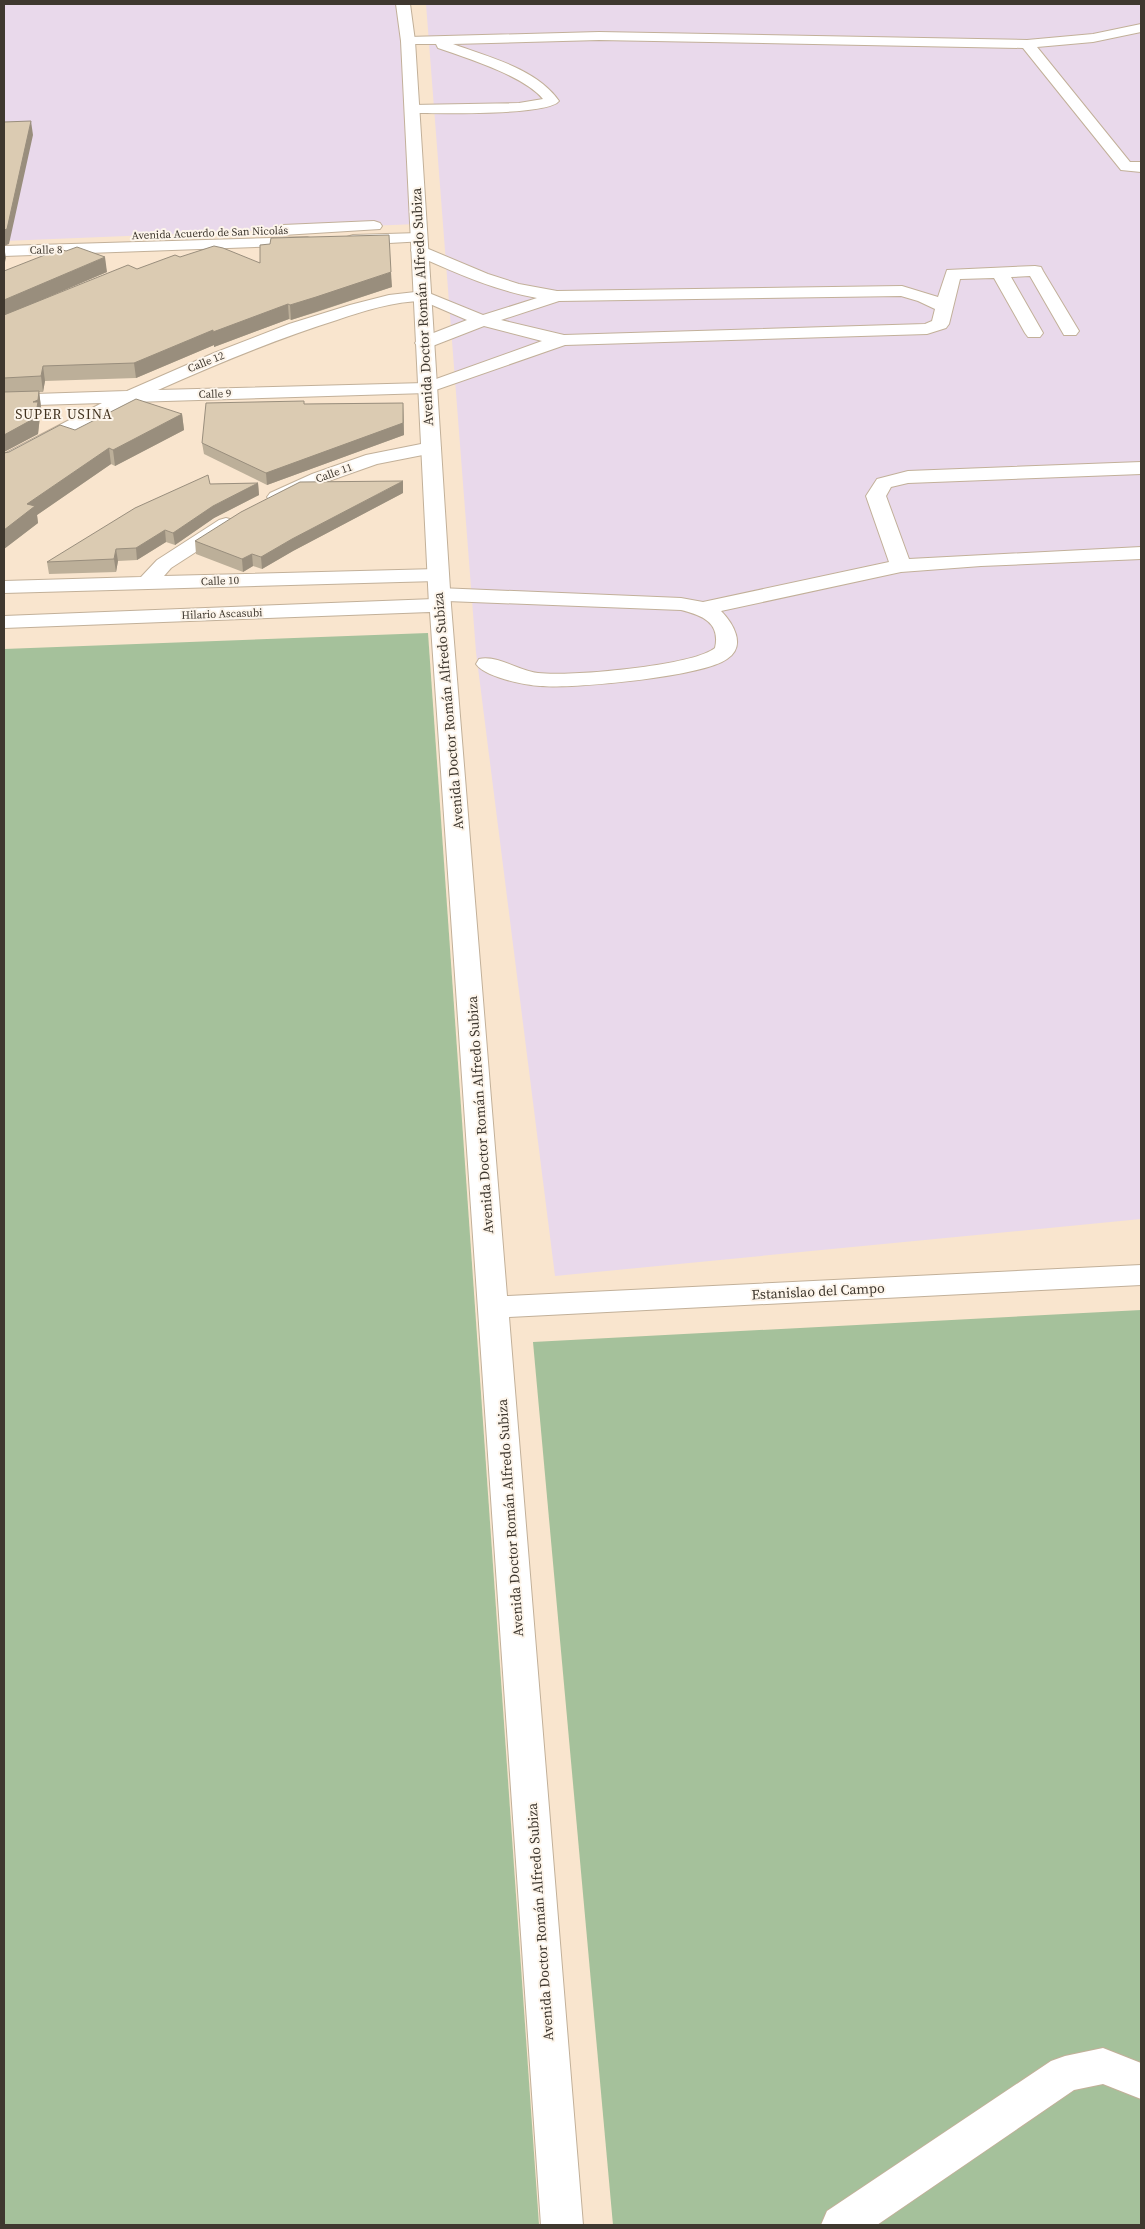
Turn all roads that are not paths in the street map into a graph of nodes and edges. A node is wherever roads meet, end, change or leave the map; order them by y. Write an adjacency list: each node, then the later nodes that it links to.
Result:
1 (402, 4): 4 (street, Avenida Doctor Román Alfredo Subiza)
2 (1141, 28): 5 (street)
3 (429, 40): 4 (street); 5 (street); 6 (street)
4 (408, 41): 6 (street, Avenida Doctor Román Alfredo Subiza)
5 (1027, 44): 7 (street)
6 (412, 109): 8 (street, Avenida Doctor Román Alfredo Subiza)
7 (1141, 167)
8 (418, 237): 9 (street, Avenida Acuerdo de San Nicolás); 10 (street, Calle 8); 14 (street, Avenida Doctor Román Alfredo Subiza); 15 (street)
9 (4, 241)
10 (188, 247): 11 (street, Calle 8); 12 (street)
11 (4, 251)
12 (161, 261)
13 (1000, 273): 16 (street); 18 (street); 19 (street)
14 (422, 296): 17 (street); 21 (street, Avenida Doctor Román Alfredo Subiza); 23 (street, Calle 12)
15 (557, 296): 16 (street); 17 (street)
16 (945, 307): 20 (street)
17 (481, 321): 20 (street); 21 (street)
18 (1070, 331)
19 (1034, 333)
20 (564, 340): 22 (street, Calle 9)
21 (424, 343): 22 (street, Avenida Doctor Román Alfredo Subiza)
22 (427, 388): 23 (street, Calle 9); 25 (street, Avenida Doctor Román Alfredo Subiza)
23 (127, 397): 24 (street, Calle 9); 26 (street, Calle 12)
24 (4, 400)
25 (431, 448): 28 (street, Calle 11); 34 (street, Avenida Doctor Román Alfredo Subiza)
26 (4, 462)
27 (1141, 468): 31 (street)
28 (264, 503)
29 (241, 516): 32 (street)
30 (1141, 553): 31 (street)
31 (901, 566): 35 (street)
32 (146, 584): 33 (street, Calle 10); 34 (street, Calle 10)
33 (4, 587)
34 (439, 591): 35 (street); 36 (street, Hilario Ascasubi); 39 (street, Avenida Doctor Román Alfredo Subiza)
35 (703, 608): 37 (street)
36 (4, 622)
37 (487, 664)
38 (1141, 1274): 39 (street, Estanislao del Campo)
39 (494, 1307): 41 (street, Avenida Doctor Román Alfredo Subiza)
40 (1141, 2081): 42 (street)
41 (562, 2225)
42 (842, 2225)

